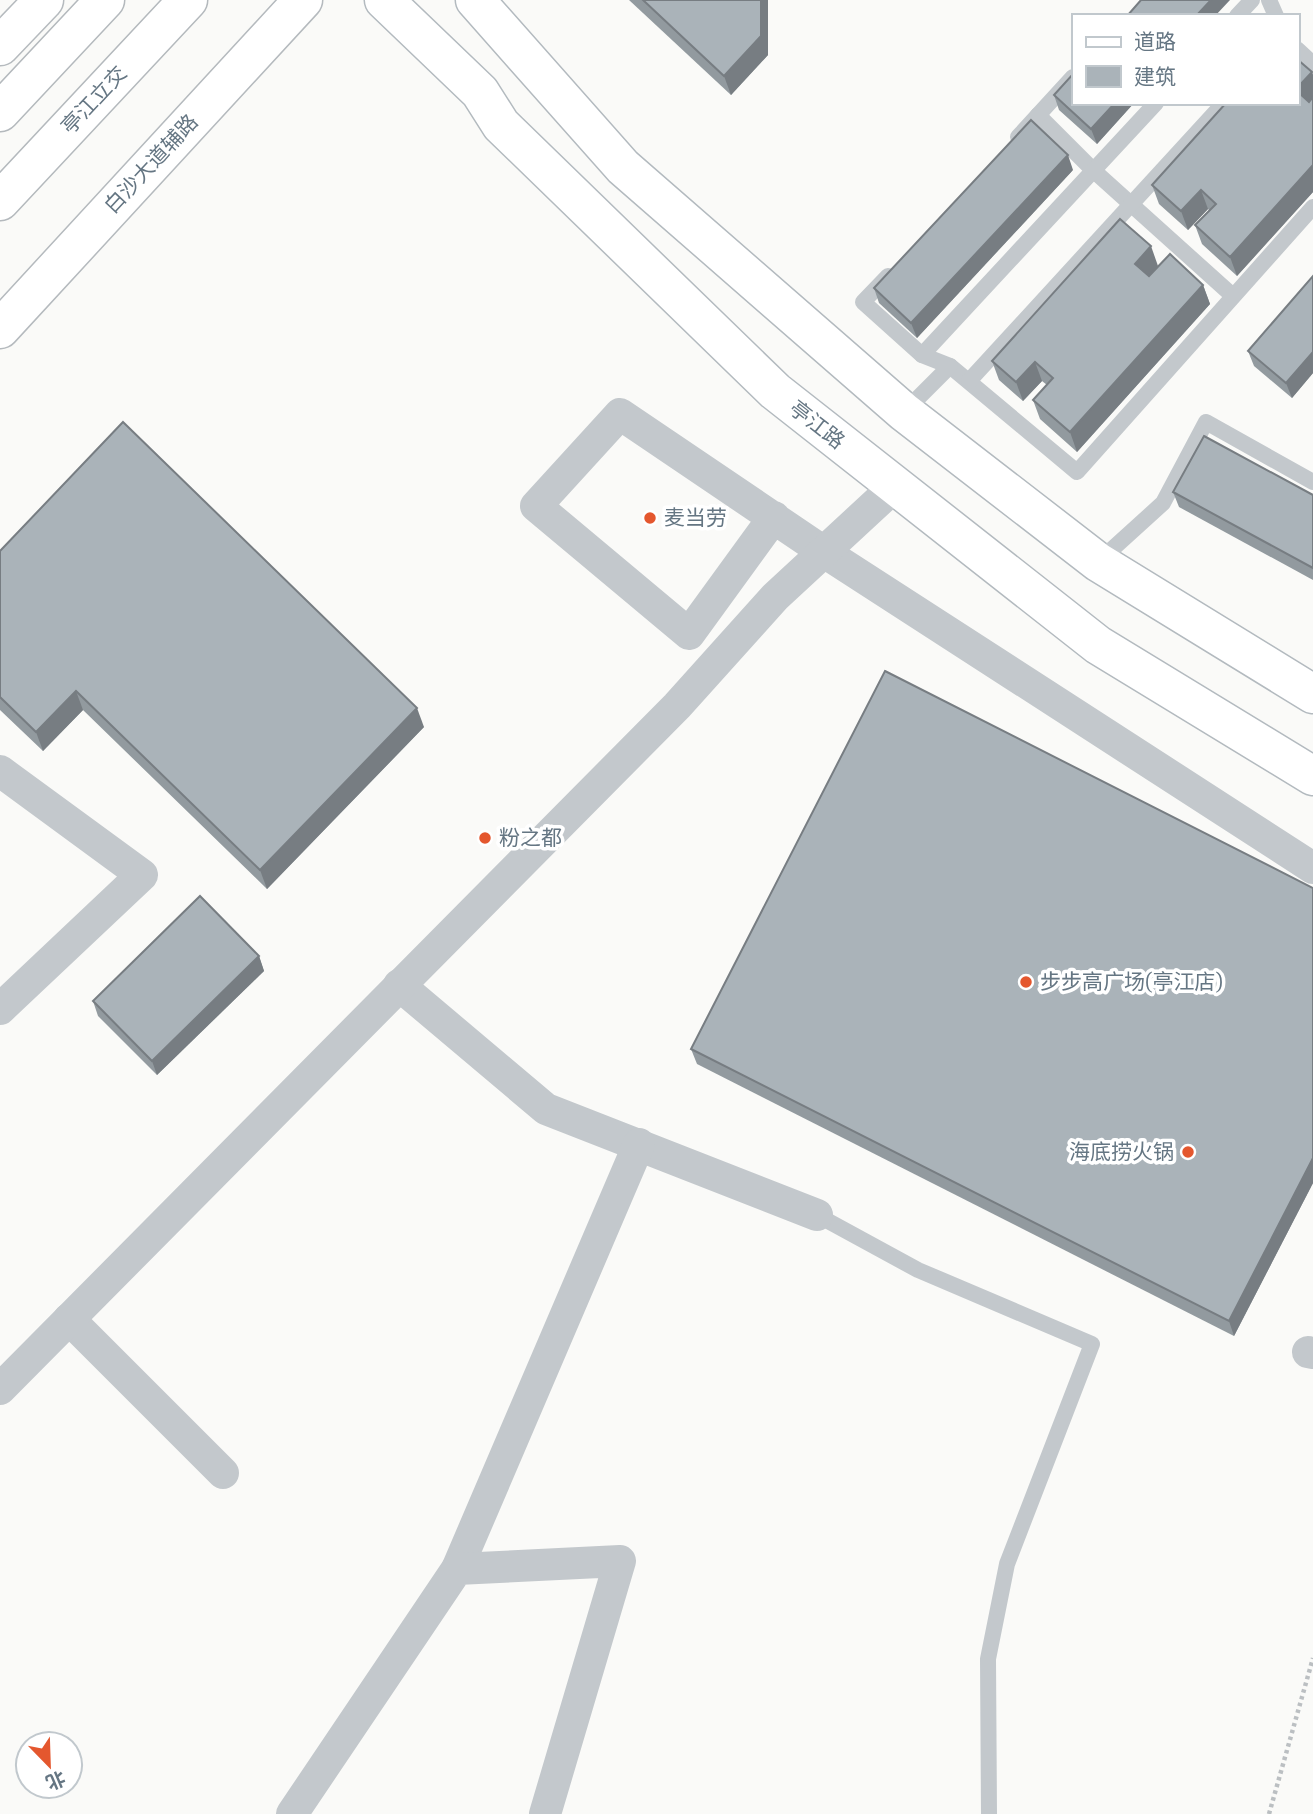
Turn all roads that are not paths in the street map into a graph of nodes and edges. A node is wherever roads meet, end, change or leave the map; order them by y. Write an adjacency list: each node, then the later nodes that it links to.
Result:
1 (44, 0): 9 (main road)
2 (105, 0): 15 (main road)
3 (187, 0): 19 (main road, 亭江立交)
4 (303, 0): 24 (main road, 白沙大道辅路)
5 (384, 0): 30 (main road, 亭江路)
6 (475, 0): 28 (main road)
7 (1252, 0): 8 (lane)
8 (1239, 14)
9 (0, 46)
10 (1299, 51): 11 (lane)
11 (1313, 64)
12 (1072, 78): 16 (lane)
13 (1154, 105): 18 (lane)
14 (1222, 105): 20 (lane)
15 (0, 112)
16 (1038, 115): 17 (lane); 18 (lane)
17 (1010, 145)
18 (1093, 170): 20 (lane); 25 (lane)
19 (0, 201)
20 (1130, 205): 23 (lane); 27 (lane)
21 (1313, 207): 23 (lane)
22 (900, 263): 25 (lane)
23 (1233, 296): 27 (lane)
24 (0, 329)
25 (922, 355): 26 (lane)
26 (950, 366): 27 (lane); 28 (lane)
27 (969, 381)
28 (904, 412): 33 (main road)
29 (1313, 482): 33 (lane)
30 (895, 486): 32 (street); 36 (main road, 亭江路)
31 (774, 517): 31 (street); 32 (street)
32 (824, 552): 37 (street); 38 (street)
33 (1098, 562): 34 (main road)
34 (1313, 694)
35 (0, 771): 39 (street)
36 (1313, 776)
37 (1313, 868)
38 (399, 985): 40 (street); 42 (street)
39 (0, 1009)
40 (639, 1144): 41 (street); 45 (street)
41 (817, 1214): 48 (lane)
42 (69, 1319): 43 (street); 44 (street)
43 (0, 1389)
44 (223, 1473)
45 (457, 1569): 46 (street); 47 (street)
46 (292, 1814)
47 (545, 1814)
48 (989, 1814)

